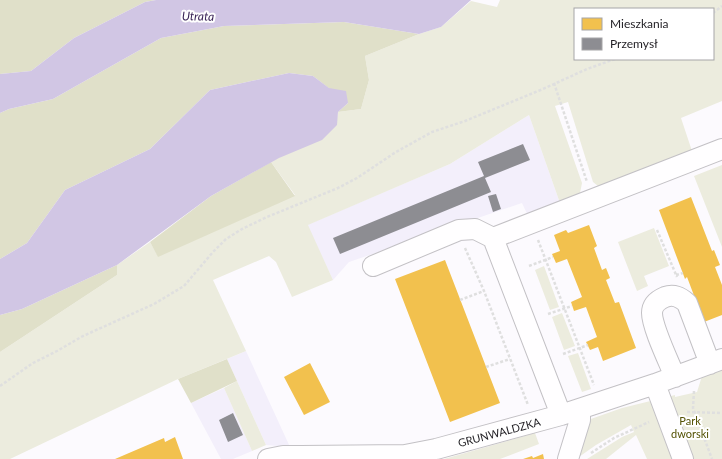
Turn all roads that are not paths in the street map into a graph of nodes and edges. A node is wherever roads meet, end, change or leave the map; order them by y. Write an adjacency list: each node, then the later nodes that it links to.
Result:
1 (722, 149): 2 (street)
2 (493, 238): 3 (street); 7 (street)
3 (374, 266)
4 (700, 368): 4 (street); 5 (street, GRUNWALDZKA)
5 (655, 384): 6 (street, GRUNWALDZKA); 11 (street)
6 (580, 409): 7 (street, GRUNWALDZKA); 10 (street)
7 (561, 415): 8 (street, GRUNWALDZKA)
8 (301, 457): 9 (street, GRUNWALDZKA)
9 (268, 459)
10 (568, 459)
11 (683, 459)

